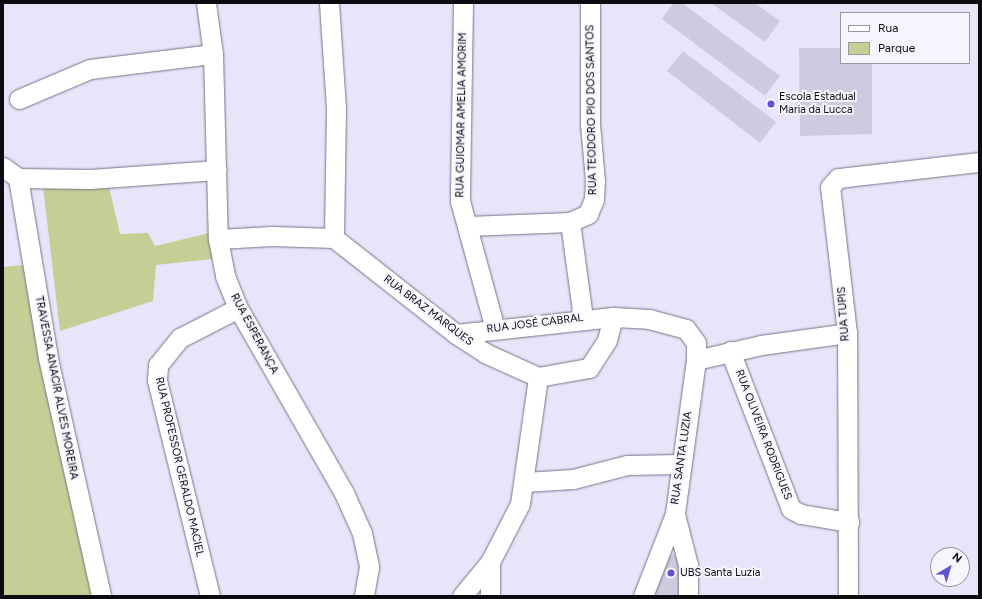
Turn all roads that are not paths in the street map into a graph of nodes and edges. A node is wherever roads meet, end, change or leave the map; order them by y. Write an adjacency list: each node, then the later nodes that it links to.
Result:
1 (206, 3): 5 (street, RUA ESPERANÇA)
2 (329, 3): 12 (street)
3 (463, 3): 11 (street, RUA GUIOMAR AMELIA AMORIM)
4 (590, 3): 10 (street, RUA TEODORO PIO DOS SANTOS)
5 (213, 54): 6 (street); 8 (street, RUA ESPERANÇA)
6 (18, 99)
7 (979, 162): 18 (street, RUA TUPIS)
8 (217, 170): 9 (street); 13 (street, RUA ESPERANÇA)
9 (10, 172): 28 (street, TRAVESSA ANACIR ALVES MOREIRA)
10 (570, 222): 11 (street, RUA TEODORO PIO DOS SANTOS); 16 (street)
11 (468, 226): 17 (street, RUA GUIOMAR AMELIA AMORIM)
12 (334, 238): 13 (street); 19 (street, RUA BRAZ MARQUES)
13 (218, 239): 14 (street, RUA ESPERANÇA)
14 (238, 308): 29 (street, RUA PROFESSOR GERALDO MACIEL); 30 (street, RUA ESPERANÇA)
15 (613, 317): 16 (street, RUA JOSÉ CABRAL); 21 (street); 22 (street)
16 (583, 318): 17 (street, RUA JOSÉ CABRAL)
17 (495, 329): 19 (street, RUA JOSÉ CABRAL)
18 (847, 333): 20 (street); 26 (street, RUA TUPIS)
19 (456, 334): 22 (street, RUA BRAZ MARQUES)
20 (730, 351): 21 (street); 26 (street, RUA OLIVEIRA RODRIGUES)
21 (696, 352): 23 (street, RUA SANTA LUZIA)
22 (538, 377): 24 (street)
23 (679, 464): 24 (street); 25 (street, RUA SANTA LUZIA)
24 (525, 482): 27 (street)
25 (675, 514): 33 (street); 34 (street, RUA SANTA LUZIA)
26 (849, 522): 35 (street, RUA TUPIS)
27 (490, 562): 31 (street); 32 (street)
28 (101, 596)
29 (210, 596)
30 (364, 596)
31 (462, 596)
32 (490, 596)
33 (643, 596)
34 (688, 596)
35 (848, 596)

